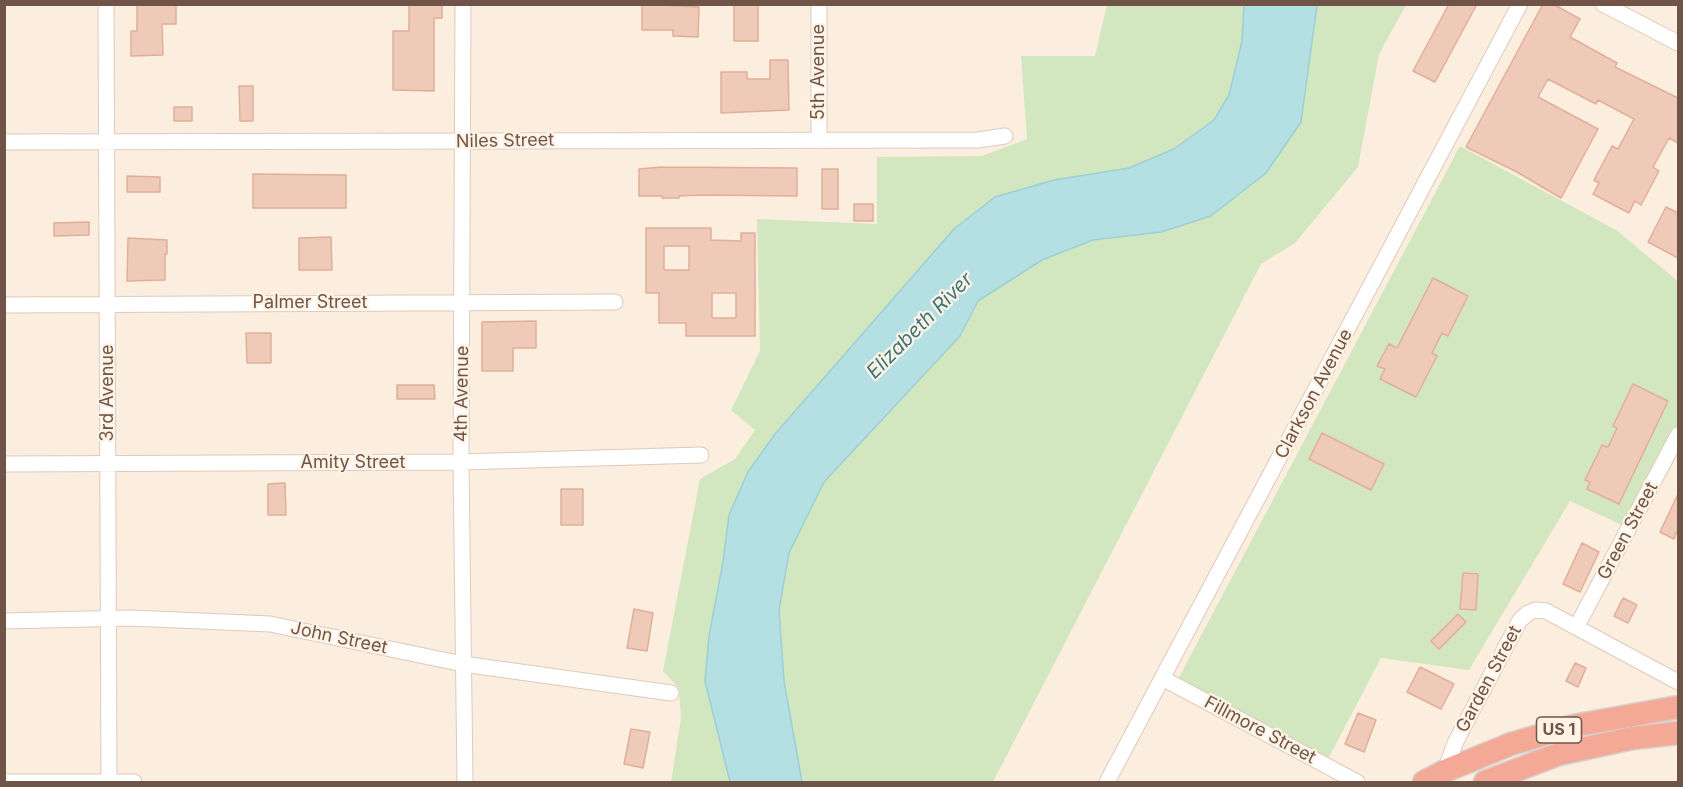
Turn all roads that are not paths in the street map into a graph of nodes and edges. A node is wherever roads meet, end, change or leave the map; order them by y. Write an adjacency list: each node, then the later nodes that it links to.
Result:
1 (106, 4): 10 (street, 3rd Avenue)
2 (463, 4): 11 (street, 4th Avenue)
3 (819, 4): 8 (street, 5th Avenue)
4 (1520, 4): 25 (street, Clarkson Avenue)
5 (1603, 4): 6 (street)
6 (1678, 43)
7 (1005, 136): 8 (street, Niles Street)
8 (819, 139): 11 (street, Niles Street)
9 (4, 142): 10 (street, Niles Street)
10 (107, 142): 11 (street, Niles Street); 15 (street, 3rd Avenue)
11 (463, 142): 12 (street, 4th Avenue)
12 (463, 302): 13 (street, Palmer Street); 15 (street, Palmer Street); 18 (street, 4th Avenue)
13 (615, 302)
14 (4, 305): 15 (street, Palmer Street)
15 (108, 305): 20 (street, 3rd Avenue)
16 (1678, 435): 23 (street, Green Street)
17 (701, 455): 18 (street, Amity Street)
18 (461, 462): 20 (street, Amity Street); 24 (street, 4th Avenue)
19 (4, 464): 20 (street, Amity Street)
20 (108, 464): 21 (street, 3rd Avenue)
21 (109, 620): 22 (street, John Street); 24 (street, John Street); 32 (street, 3rd Avenue)
22 (4, 621)
23 (1577, 626): 26 (street, Garden Street); 30 (street, Garden Street)
24 (463, 664): 27 (street, John Street); 34 (street, 4th Avenue)
25 (1162, 678): 35 (street, Clarkson Avenue); 36 (street, Fillmore Street)
26 (1678, 682)
27 (671, 693)
28 (1678, 708): 30 (highway, US 1)
29 (1678, 733): 38 (highway, US 1)
30 (1445, 771): 37 (highway, US 1)
31 (4, 782): 32 (street)
32 (109, 782): 33 (street)
33 (134, 783)
34 (465, 783)
35 (1107, 783)
36 (1357, 783)
37 (1424, 783)
38 (1485, 783)

